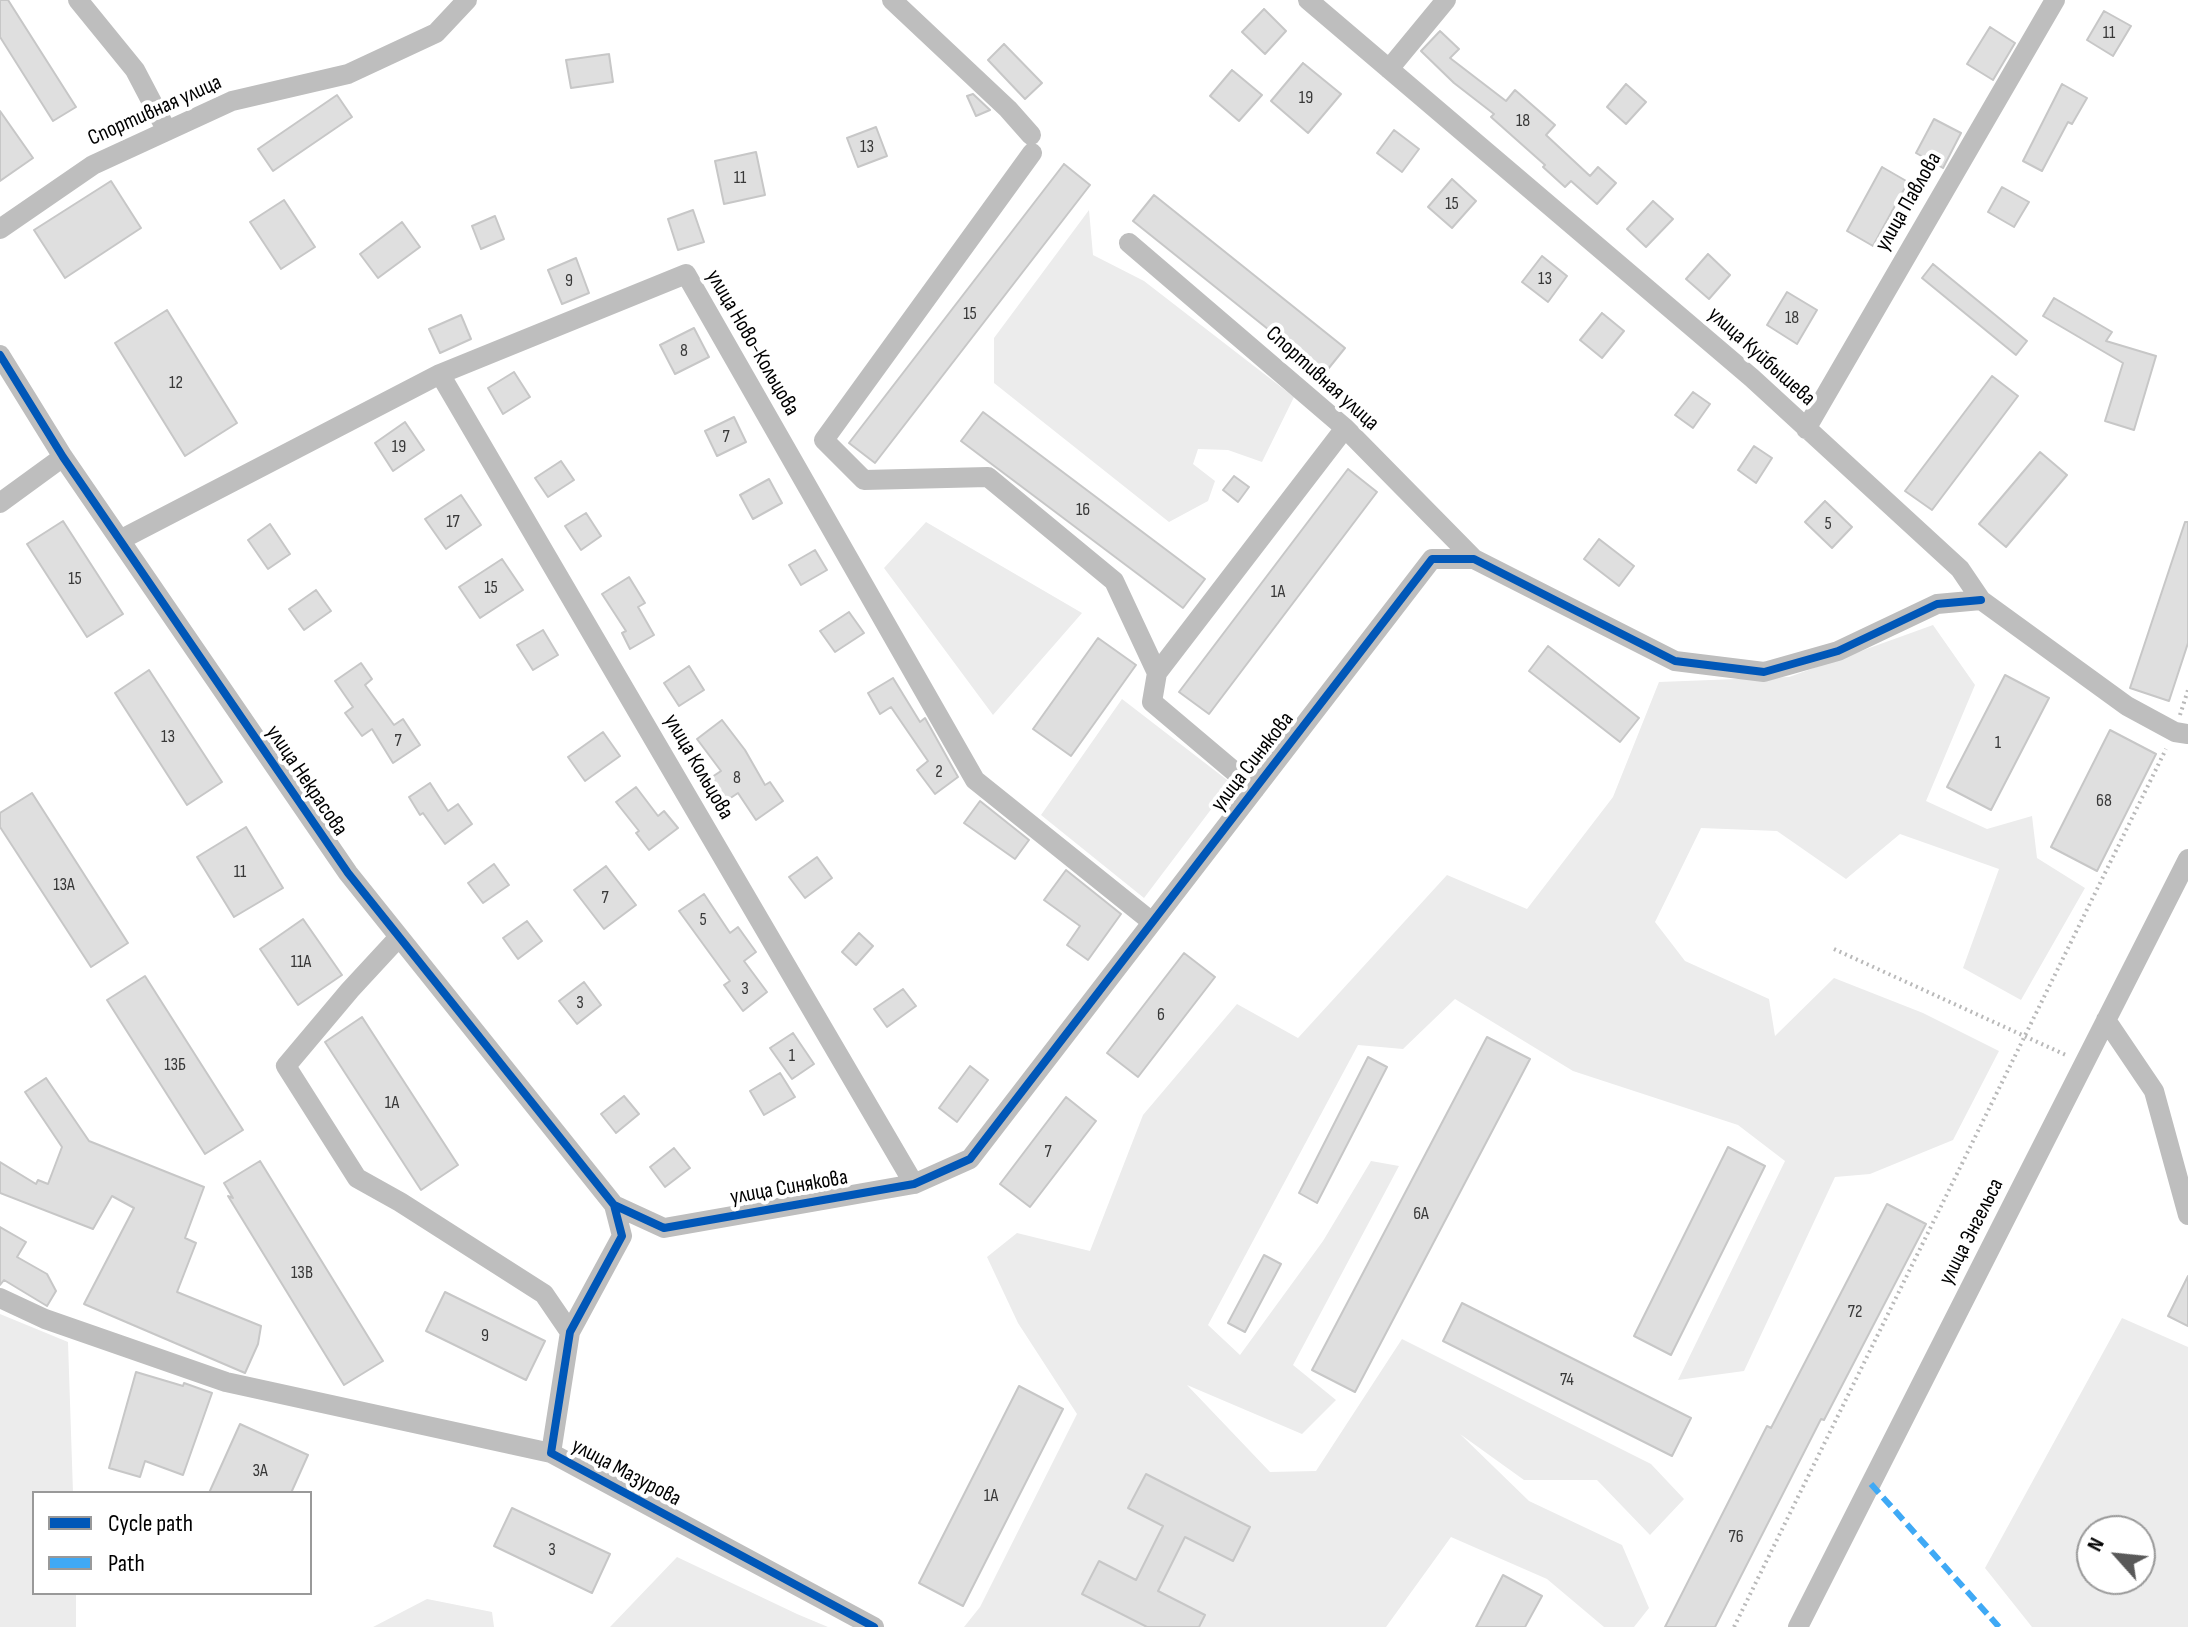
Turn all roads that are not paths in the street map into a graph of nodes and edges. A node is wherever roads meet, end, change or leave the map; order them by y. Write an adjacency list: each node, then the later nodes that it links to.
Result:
1 (78, 0): 8 (street)
2 (467, 0): 8 (street, Спортивная улица)
3 (892, 0): 20 (street)
4 (1308, 0): 7 (street, улица Куйбышева)
5 (1446, 0): 7 (street)
6 (2055, 0): 14 (street, улица Павлова)
7 (1389, 69): 14 (street, улица Куйбышева)
8 (167, 131): 9 (street, Спортивная улица)
9 (0, 229)
10 (1129, 243): 13 (street, Спортивная улица)
11 (0, 355): 15 (street, улица Некрасова)
12 (440, 374): 17 (street, улица Ново-Кольцова); 24 (street, улица Ново-Кольцова); 27 (street, улица Кольцова)
13 (1345, 428): 18 (street, Спортивная улица); 20 (street)
14 (1806, 429): 19 (street, улица Куйбышева)
15 (63, 457): 16 (street); 17 (street, улица Некрасова)
16 (0, 503)
17 (120, 540): 25 (street, улица Некрасова)
18 (1474, 559): 19 (street, улица Синякова); 22 (street, улица Синякова)
19 (1981, 600): 21 (street, улица Куйбышева)
20 (1157, 673): 22 (street)
21 (2181, 733)
22 (1255, 789): 24 (street, улица Синякова)
23 (2188, 859): 26 (street, улица Энгельса)
24 (1152, 922): 27 (street, улица Синякова)
25 (399, 937): 28 (street, улица Некрасова); 31 (street)
26 (2106, 1020): 29 (street); 34 (street, улица Энгельса)
27 (914, 1184): 28 (street, улица Синякова)
28 (614, 1205): 31 (street, улица Мазурова)
29 (2188, 1215)
30 (0, 1298): 32 (street)
31 (570, 1332): 32 (street, улица Мазурова)
32 (551, 1453): 33 (street, улица Мазурова)
33 (874, 1627)
34 (1798, 1627)

